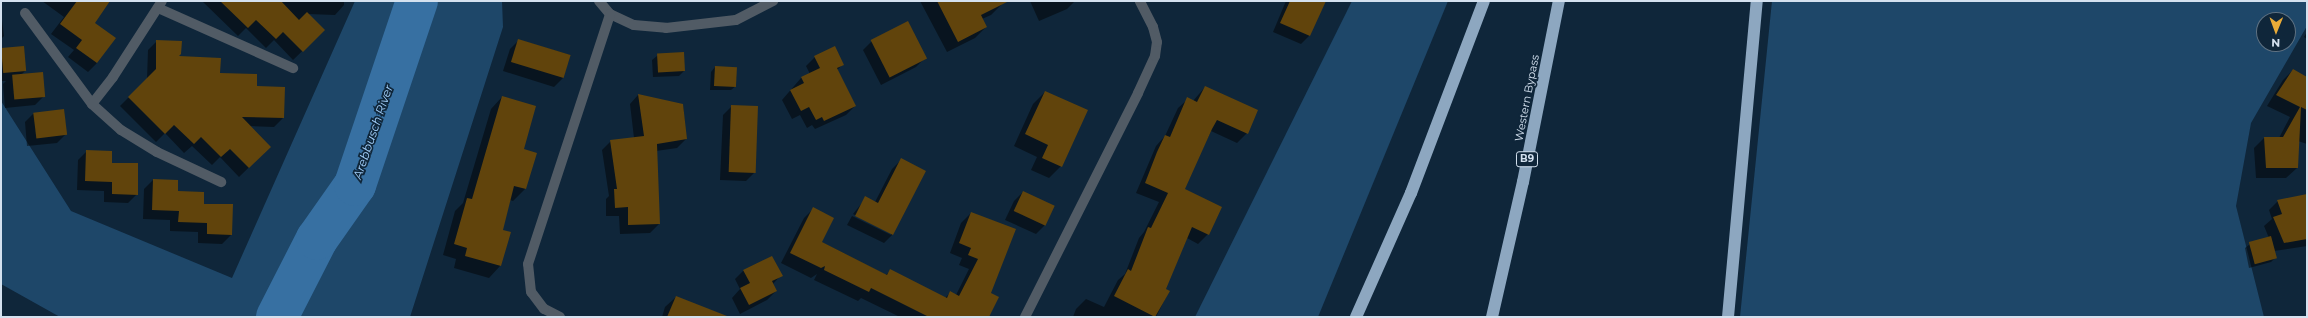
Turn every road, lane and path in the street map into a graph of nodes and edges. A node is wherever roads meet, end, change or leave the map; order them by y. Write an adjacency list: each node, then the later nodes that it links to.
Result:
1 (599, 1): 9 (street)
2 (773, 1): 9 (street)
3 (1140, 1): 14 (street)
4 (1484, 1): 15 (highway)
5 (1560, 1): 16 (highway, Western Bypass / B9)
6 (1757, 1): 17 (highway)
7 (160, 4): 10 (street); 11 (street)
8 (25, 13): 11 (street)
9 (610, 14): 13 (street)
10 (293, 68)
11 (92, 104): 12 (street)
12 (221, 182)
13 (560, 317)
14 (1025, 317)
15 (1356, 317)
16 (1492, 317)
17 (1728, 317)

